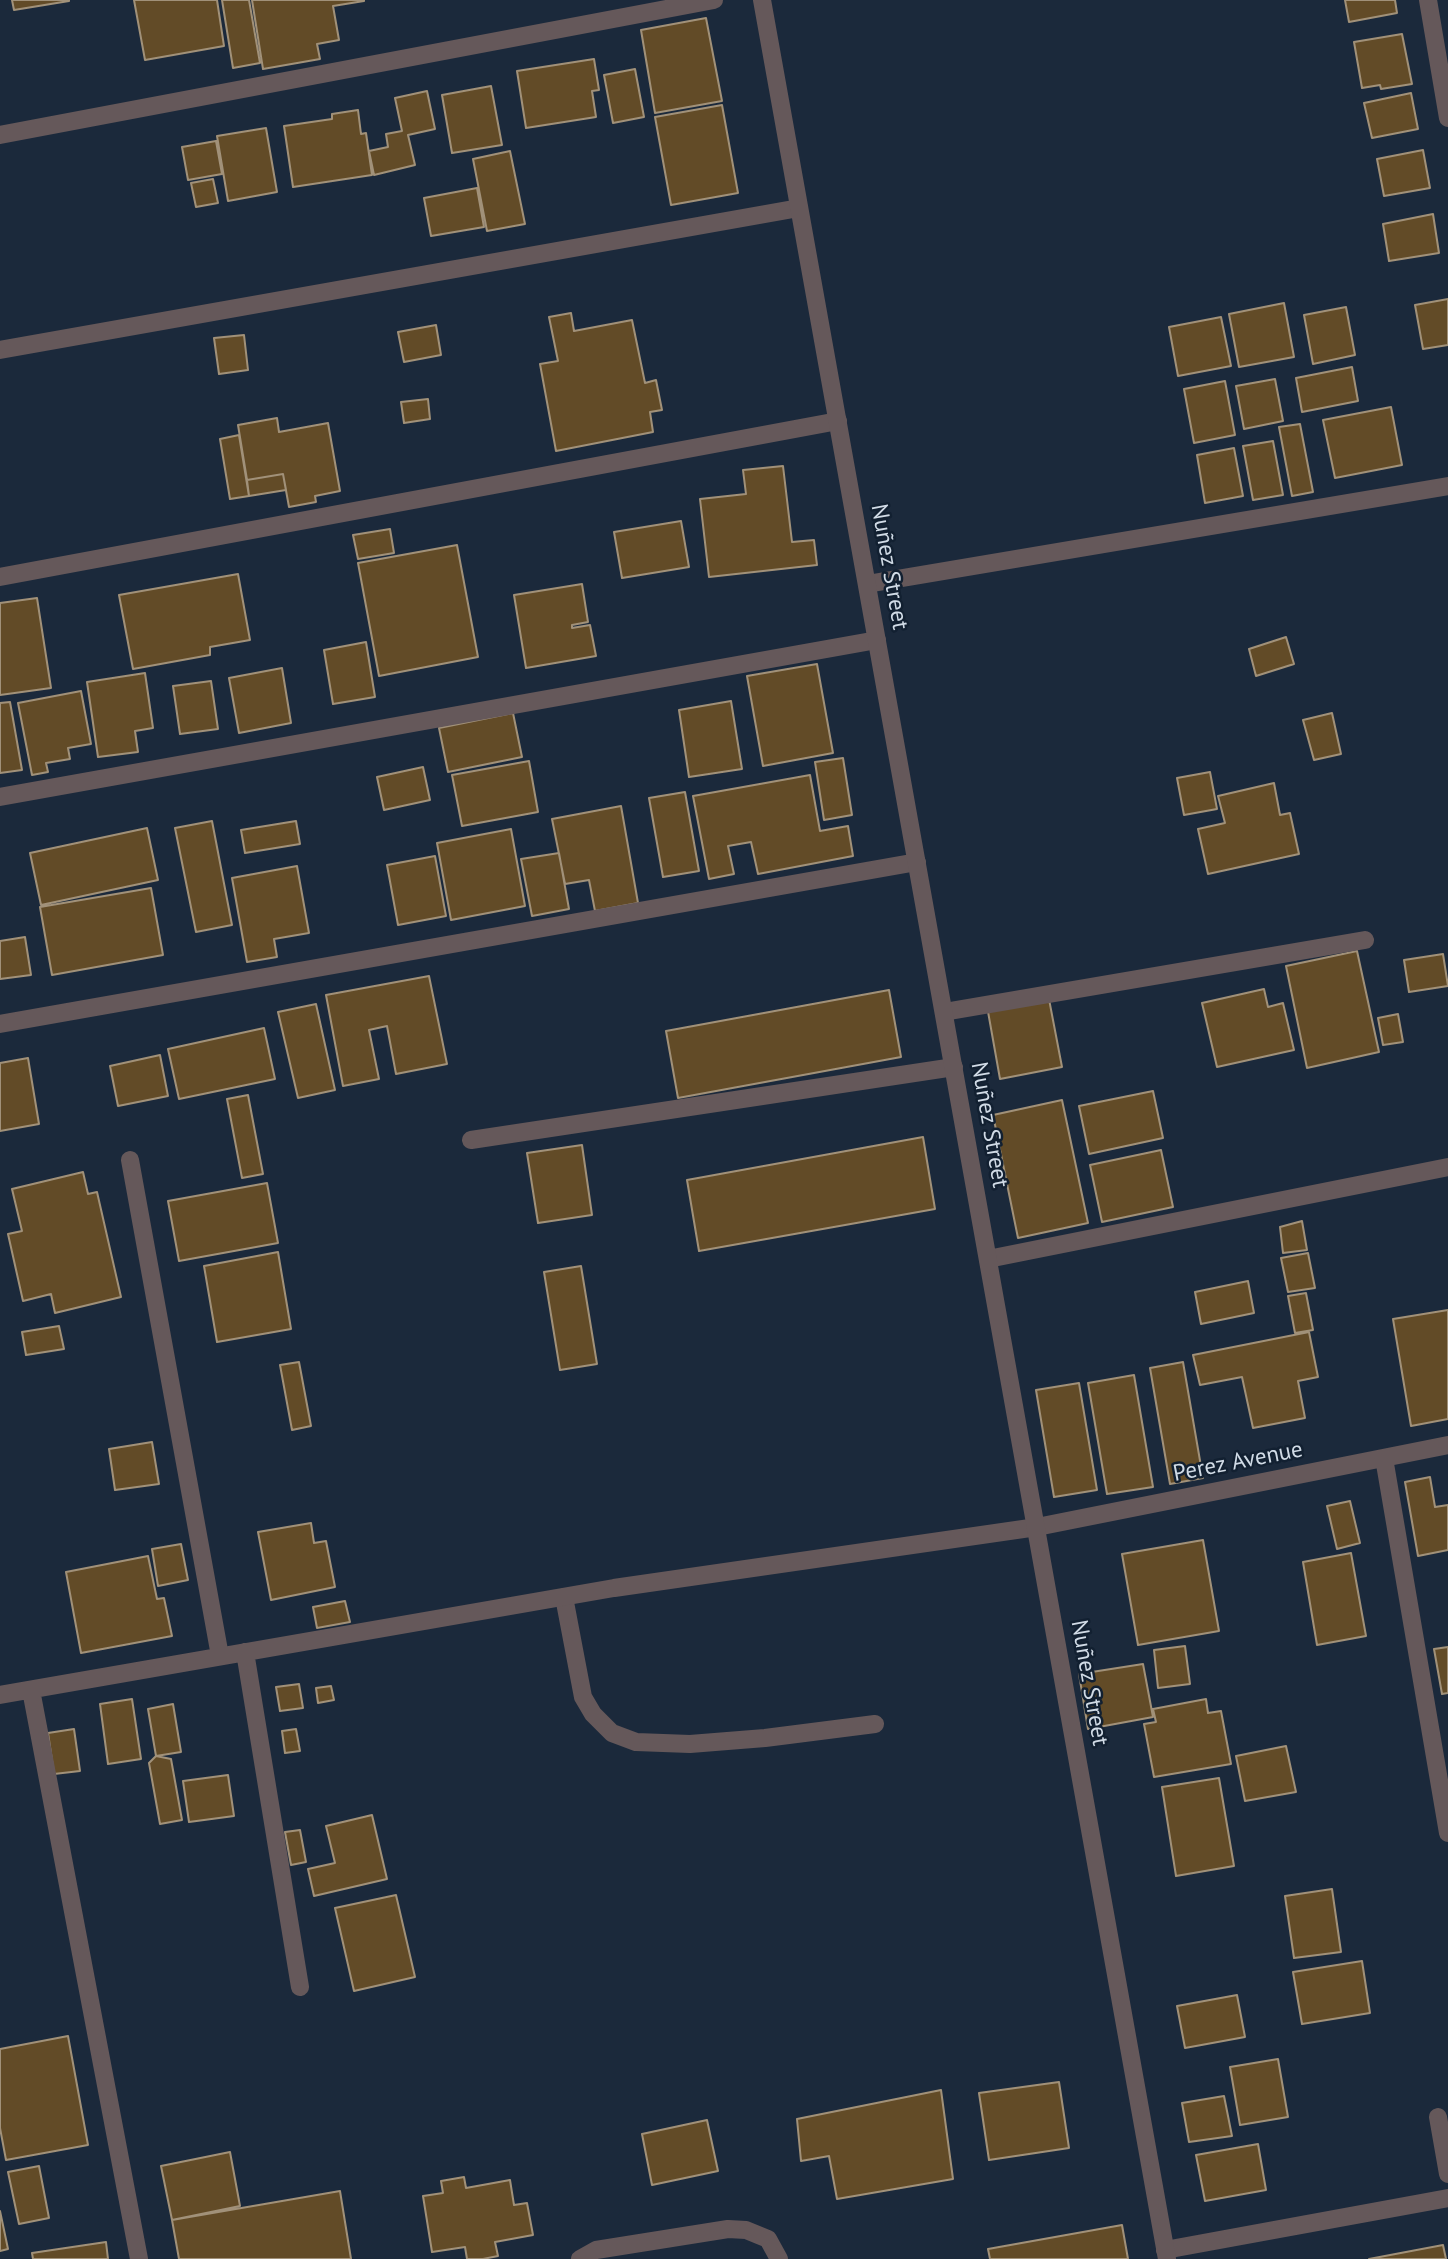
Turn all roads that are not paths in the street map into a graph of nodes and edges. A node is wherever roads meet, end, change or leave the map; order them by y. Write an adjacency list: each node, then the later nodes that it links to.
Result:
1 (715, 0): 5 (street)
2 (762, 0): 6 (street, Nuñez Street)
3 (1428, 0): 4 (street)
4 (1448, 118)
5 (0, 135)
6 (799, 208): 7 (street); 8 (street, Nuñez Street)
7 (0, 351)
8 (838, 421): 10 (street); 11 (street, Nuñez Street)
9 (1448, 486): 11 (street)
10 (0, 577)
11 (867, 584): 12 (street, Nuñez Street)
12 (877, 640): 13 (street); 14 (street, Nuñez Street)
13 (0, 797)
14 (917, 862): 16 (street, Nuñez Street); 17 (street)
15 (1365, 940): 16 (street)
16 (944, 1012): 18 (street, Nuñez Street)
17 (0, 1024)
18 (954, 1067): 19 (street); 22 (street, Nuñez Street)
19 (471, 1140)
20 (130, 1160): 28 (street)
21 (1448, 1167): 22 (street)
22 (988, 1259): 25 (street, Nuñez Street)
23 (1448, 1445): 24 (street, Perez Avenue)
24 (1384, 1458): 25 (street, Perez Avenue); 32 (street)
25 (1037, 1527): 26 (street, Perez Avenue); 37 (street, Nuñez Street)
26 (564, 1597): 27 (street, Perez Avenue); 31 (street)
27 (246, 1652): 28 (street, Perez Avenue); 33 (street)
28 (220, 1656): 29 (street, Perez Avenue)
29 (31, 1690): 30 (street, Perez Avenue); 38 (street)
30 (0, 1696)
31 (876, 1724)
32 (1448, 1833)
33 (300, 1987)
34 (1438, 2117): 35 (street)
35 (1448, 2174)
36 (1448, 2198): 37 (street)
37 (1166, 2255)
38 (139, 2259)
39 (580, 2259): 40 (street)
40 (779, 2259)

